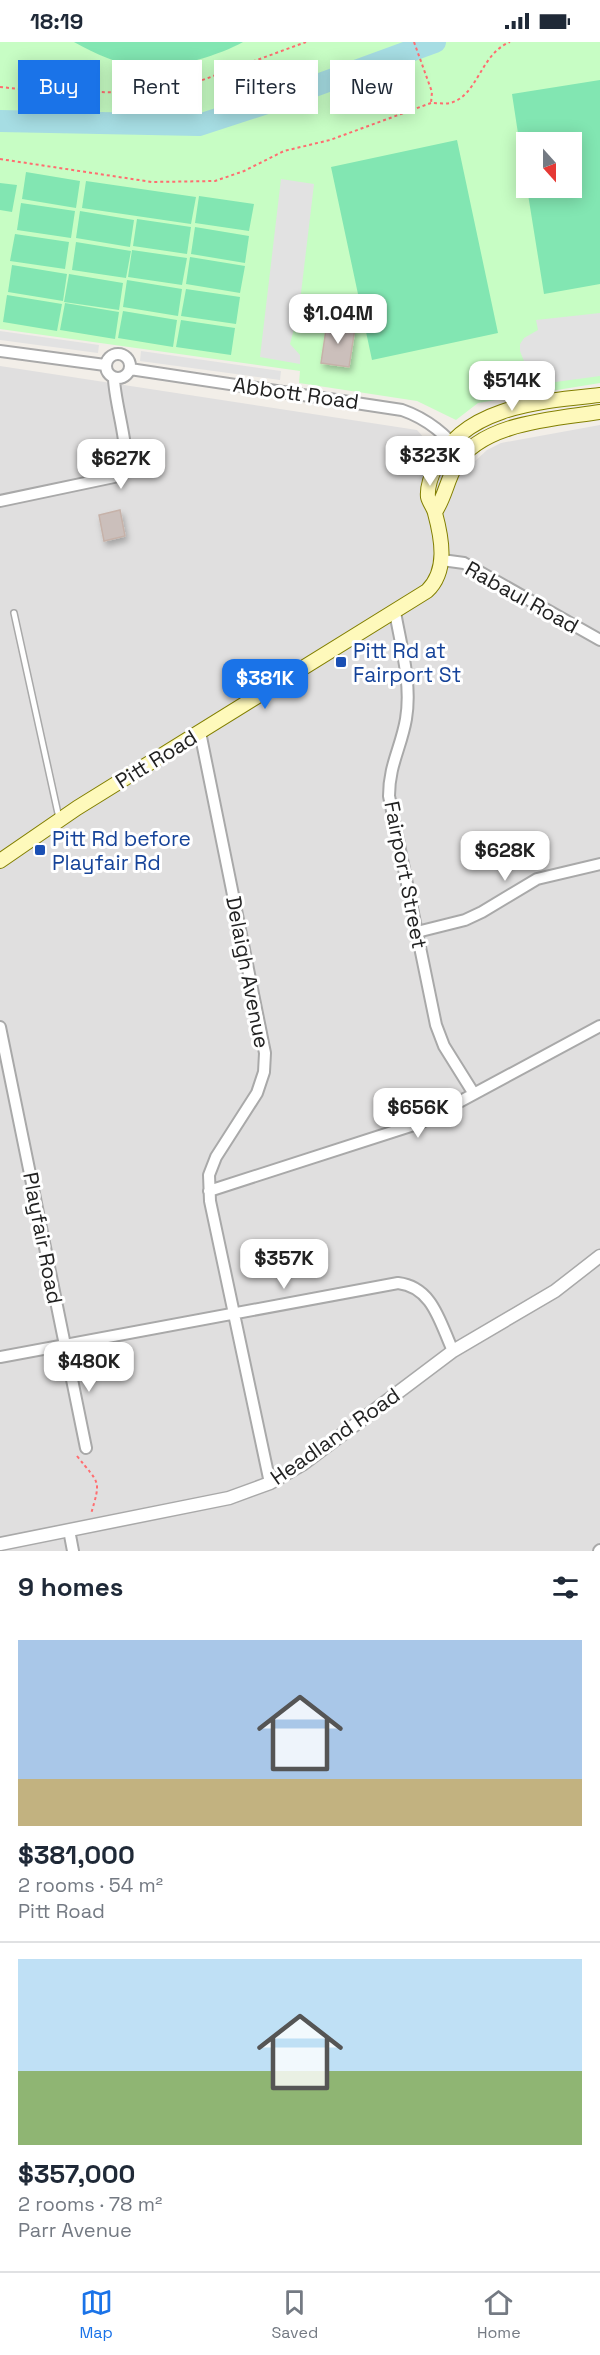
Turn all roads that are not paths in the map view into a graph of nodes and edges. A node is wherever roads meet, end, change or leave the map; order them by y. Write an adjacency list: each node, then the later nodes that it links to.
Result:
1 (0, 351): 2 (street, Abbott Road)
2 (105, 365): 3 (street, Abbott Road); 4 (street)
3 (130, 369): 4 (street); 7 (street, Abbott Road)
4 (114, 378): 9 (street)
5 (600, 395): 7 (main road)
6 (600, 412): 8 (main road)
7 (452, 442): 8 (street, Abbott Road); 10 (main road)
8 (464, 456): 10 (main road)
9 (0, 501)
10 (435, 512): 11 (main road)
11 (442, 560): 12 (main road, Pitt Road); 14 (street, Rabaul Road)
12 (395, 612): 15 (main road, Pitt Road); 19 (street, Fairport Street)
13 (14, 613): 16 (lane)
14 (600, 640)
15 (200, 732): 16 (main road, Pitt Road); 23 (street, Delaigh Avenue)
16 (60, 819): 17 (main road, Pitt Road)
17 (0, 861)
18 (600, 864): 19 (street)
19 (417, 932): 22 (street, Fairport Street)
20 (600, 1026): 22 (street)
21 (0, 1027): 26 (street, Playfair Road)
22 (474, 1094): 23 (street)
23 (209, 1191): 25 (street, Delaigh Avenue)
24 (600, 1256): 27 (street, Headland Road)
25 (234, 1315): 26 (street); 27 (street); 30 (street, Delaigh Avenue)
26 (64, 1344): 28 (street); 29 (street, Playfair Road)
27 (453, 1351): 30 (street, Headland Road)
28 (0, 1357)
29 (81, 1451)
30 (270, 1483): 31 (street, Headland Road)
31 (69, 1530): 32 (street, Headland Road); 33 (street)
32 (0, 1544)
33 (73, 1551)

